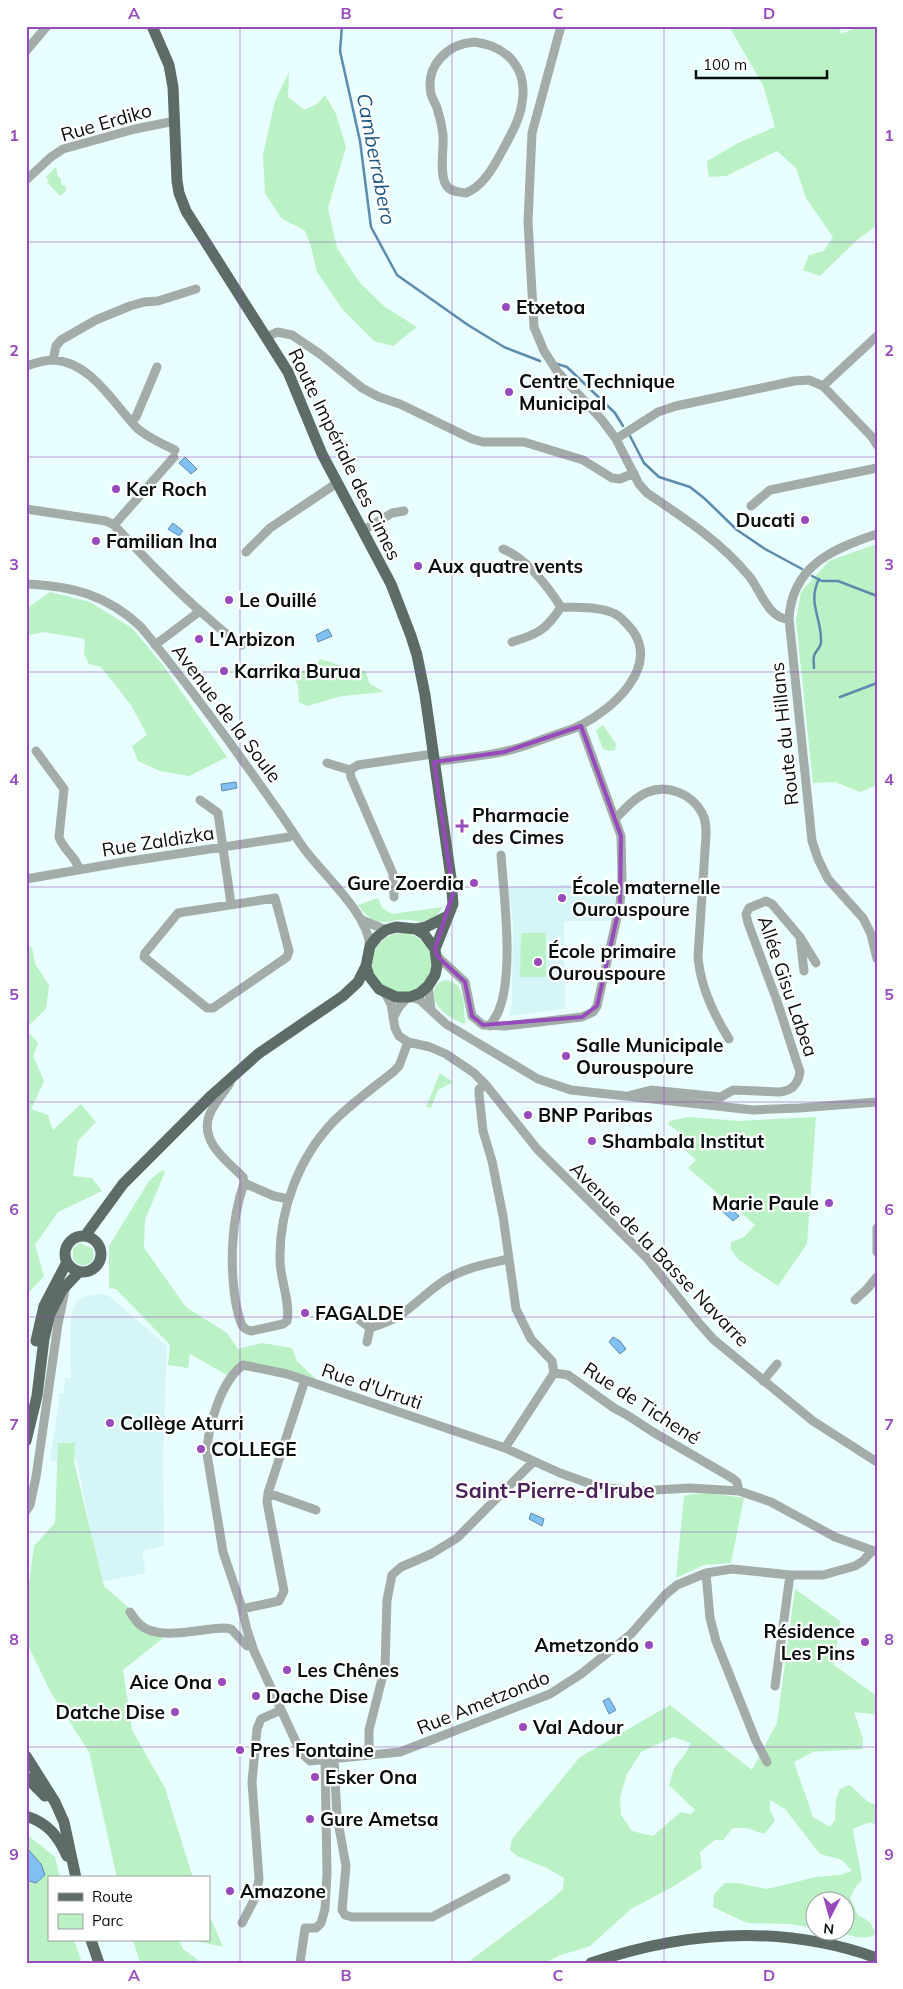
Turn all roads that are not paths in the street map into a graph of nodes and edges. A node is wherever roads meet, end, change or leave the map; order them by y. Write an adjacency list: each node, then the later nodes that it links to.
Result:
1 (47, 26): 4 (street)
2 (152, 26): 7 (main road, Route Impériale des Cimes)
3 (561, 26): 6 (street)
4 (26, 51)
5 (522, 105): 5 (street); 6 (street)
6 (538, 110): 17 (street)
7 (175, 121): 8 (street, Rue Erdiko); 11 (main road, Route Impériale des Cimes)
8 (26, 180)
9 (196, 289): 12 (street)
10 (877, 336): 15 (street)
11 (267, 337): 20 (street); 21 (main road, Route Impériale des Cimes)
12 (53, 360): 13 (street); 16 (street)
13 (26, 366)
14 (157, 367): 16 (street)
15 (823, 386): 17 (street); 18 (street)
16 (131, 421): 25 (street)
17 (616, 438): 20 (street)
18 (877, 445)
19 (877, 468): 22 (street)
20 (634, 473): 33 (street)
21 (336, 483): 26 (main road, Route Impériale des Cimes); 29 (street)
22 (751, 506)
23 (26, 509): 25 (street)
24 (404, 512): 26 (street)
25 (114, 525): 32 (street)
26 (362, 530): 39 (main road, Route Impériale des Cimes)
27 (877, 534): 33 (street, Route du Hillans)
28 (503, 548): 31 (street)
29 (246, 552)
30 (26, 584): 35 (street, Avenue de la Soule)
31 (561, 607): 34 (street); 37 (street)
32 (200, 611): 35 (street); 36 (street)
33 (789, 619): 58 (street, Route du Hillans)
34 (512, 642)
35 (155, 644): 44 (street, Avenue de la Soule)
36 (242, 645)
37 (581, 726): 39 (street); 43 (street)
38 (36, 751): 47 (street)
39 (434, 758): 41 (street); 51 (main road, Route Impériale des Cimes)
40 (327, 764): 41 (street)
41 (350, 770): 49 (street)
42 (200, 800): 45 (street)
43 (615, 819): 71 (street); 72 (street)
44 (294, 834): 45 (street, Rue Zaldizka); 52 (street, Avenue de la Soule)
45 (223, 847): 47 (street, Rue Zaldizka); 50 (street)
46 (501, 855): 71 (street)
47 (79, 870): 48 (street, Rue Zaldizka)
48 (26, 879)
49 (394, 897)
50 (230, 904): 50 (street)
51 (446, 917): 53 (main road); 57 (main road, Route Impériale des Cimes)
52 (362, 920): 54 (street, Avenue de la Soule); 56 (street, Avenue de la Soule)
53 (416, 929): 54 (main road); 57 (main road)
54 (386, 930): 56 (main road)
55 (800, 937): 59 (street, Allée Gisu Labea); 61 (street); 76 (street, Allée Gisu Labea)
56 (370, 946): 60 (main road)
57 (436, 953): 62 (main road); 63 (street)
58 (877, 959)
59 (816, 963)
60 (366, 966): 64 (main road); 67 (main road)
61 (804, 970)
62 (435, 975): 63 (street); 65 (main road)
63 (460, 977): 71 (street)
64 (374, 985): 66 (main road); 67 (main road)
65 (428, 986): 68 (main road); 69 (street)
66 (385, 993): 68 (main road); 70 (street)
67 (343, 996): 74 (main road)
68 (409, 997): 69 (street); 70 (street)
69 (431, 1009): 77 (street)
70 (393, 1018): 73 (street)
71 (490, 1026)
72 (730, 1039)
73 (408, 1042): 75 (street, Avenue de la Basse Navarre); 81 (street)
74 (238, 1071): 80 (street); 82 (main road)
75 (486, 1085): 87 (street, Rue de Tichené); 97 (street, Avenue de la Basse Navarre)
76 (738, 1090): 77 (street, Allée Gisu Labea); 79 (street)
77 (625, 1096): 79 (street)
78 (877, 1102): 79 (street)
79 (725, 1107)
80 (244, 1183): 81 (street); 81 (street)
81 (288, 1199)
82 (102, 1215): 84 (main road); 85 (main road)
83 (877, 1228): 86 (street)
84 (85, 1236): 85 (main road); 88 (main road)
85 (98, 1243): 89 (main road)
86 (877, 1252)
87 (508, 1259): 93 (street); 95 (street, Rue de Tichené)
88 (66, 1262): 89 (main road); 98 (main road)
89 (79, 1272): 91 (main road)
90 (877, 1277): 92 (street)
91 (67, 1284): 98 (main road); 105 (street)
92 (855, 1300)
93 (358, 1318)
94 (777, 1364): 97 (street)
95 (554, 1371): 99 (street); 102 (street, Rue de Tichené)
96 (305, 1380): 99 (street, Rue d'Urruti); 103 (street); 109 (street, Rue d'Urruti)
97 (763, 1381): 101 (street, Avenue de la Basse Navarre)
98 (27, 1436)
99 (505, 1448): 100 (street, Rue d'Urruti)
100 (533, 1462): 102 (street, Rue d'Urruti); 114 (street)
101 (877, 1462)
102 (739, 1491): 106 (street)
103 (268, 1493): 104 (street); 109 (street)
104 (316, 1510)
105 (26, 1511)
106 (874, 1551): 108 (street, Rue Ametzondo)
107 (706, 1573): 108 (street, Rue Ametzondo); 114 (street, Rue Ametzondo); 117 (street)
108 (790, 1575): 112 (street)
109 (242, 1610): 111 (street, Rue Ametzondo)
110 (130, 1612): 111 (street)
111 (252, 1645): 113 (street, Rue Ametzondo)
112 (775, 1686)
113 (281, 1710): 116 (street, Rue Ametzondo); 124 (street)
114 (369, 1755): 116 (street, Rue Ametzondo)
115 (26, 1756): 119 (main road)
116 (330, 1760): 123 (street); 128 (street)
117 (766, 1762)
118 (26, 1777): 119 (main road)
119 (55, 1802): 121 (main road)
120 (26, 1816): 122 (main road)
121 (76, 1876)
122 (76, 1876)
123 (506, 1878)
124 (242, 1923)
125 (92, 1942): 127 (main road)
126 (877, 1958): 129 (main road)
127 (99, 1963)
128 (300, 1963)
129 (591, 1963)

